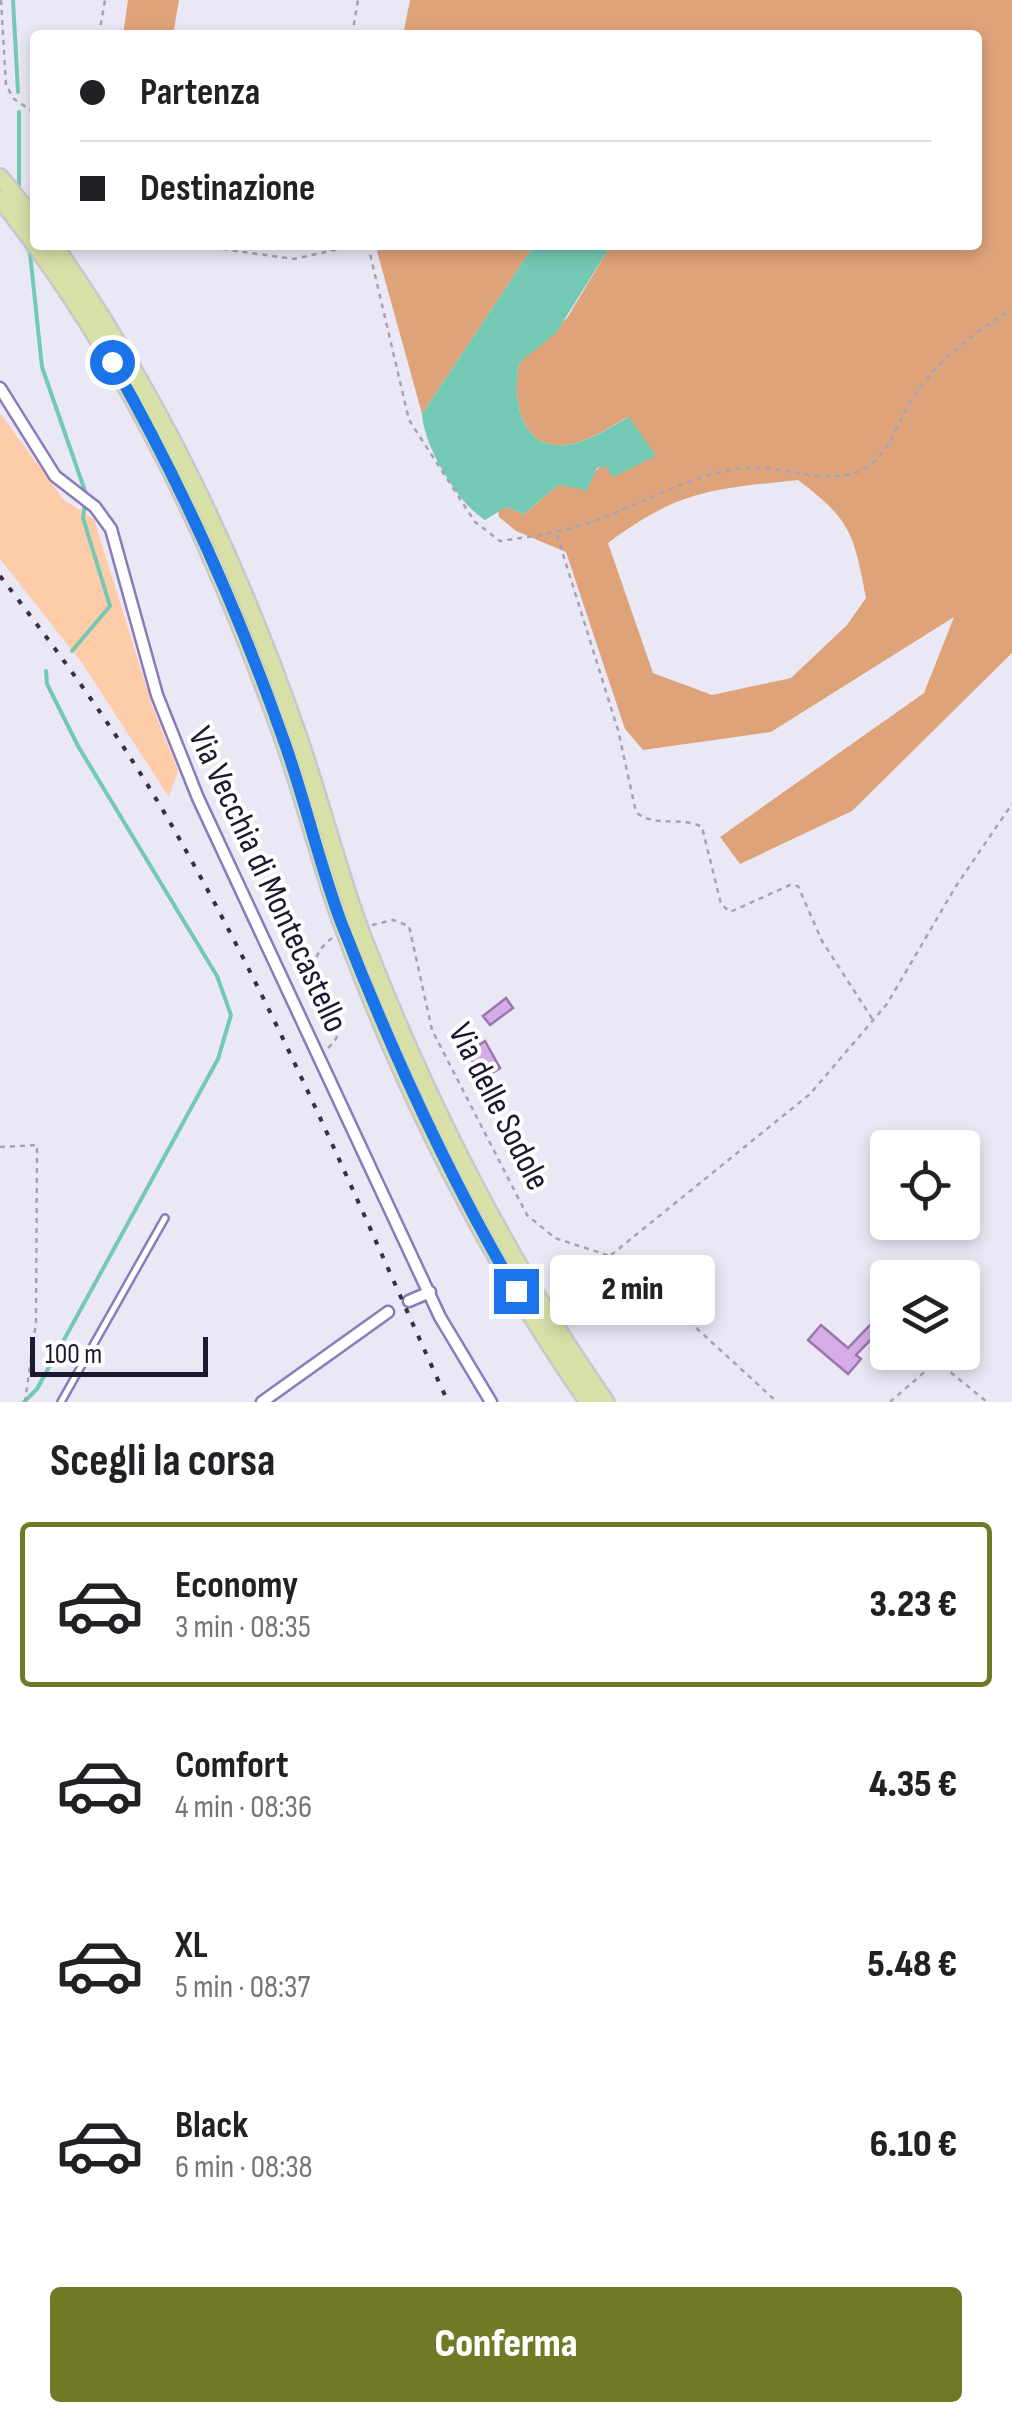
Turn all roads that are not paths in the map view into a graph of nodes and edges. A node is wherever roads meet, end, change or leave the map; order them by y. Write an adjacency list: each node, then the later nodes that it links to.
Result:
1 (0, 177): 3 (highway)
2 (0, 199): 4 (highway)
3 (30, 214)
4 (30, 241)
5 (36, 250): 15 (highway)
6 (57, 250): 16 (highway)
7 (0, 388): 9 (street, Via Vecchia di Montecastello)
8 (165, 1218): 12 (lane)
9 (430, 1292): 10 (street); 14 (street, Via Vecchia di Montecastello)
10 (409, 1301)
11 (388, 1312): 13 (street)
12 (60, 1402)
13 (262, 1402)
14 (491, 1402)
15 (588, 1402)
16 (606, 1402)

